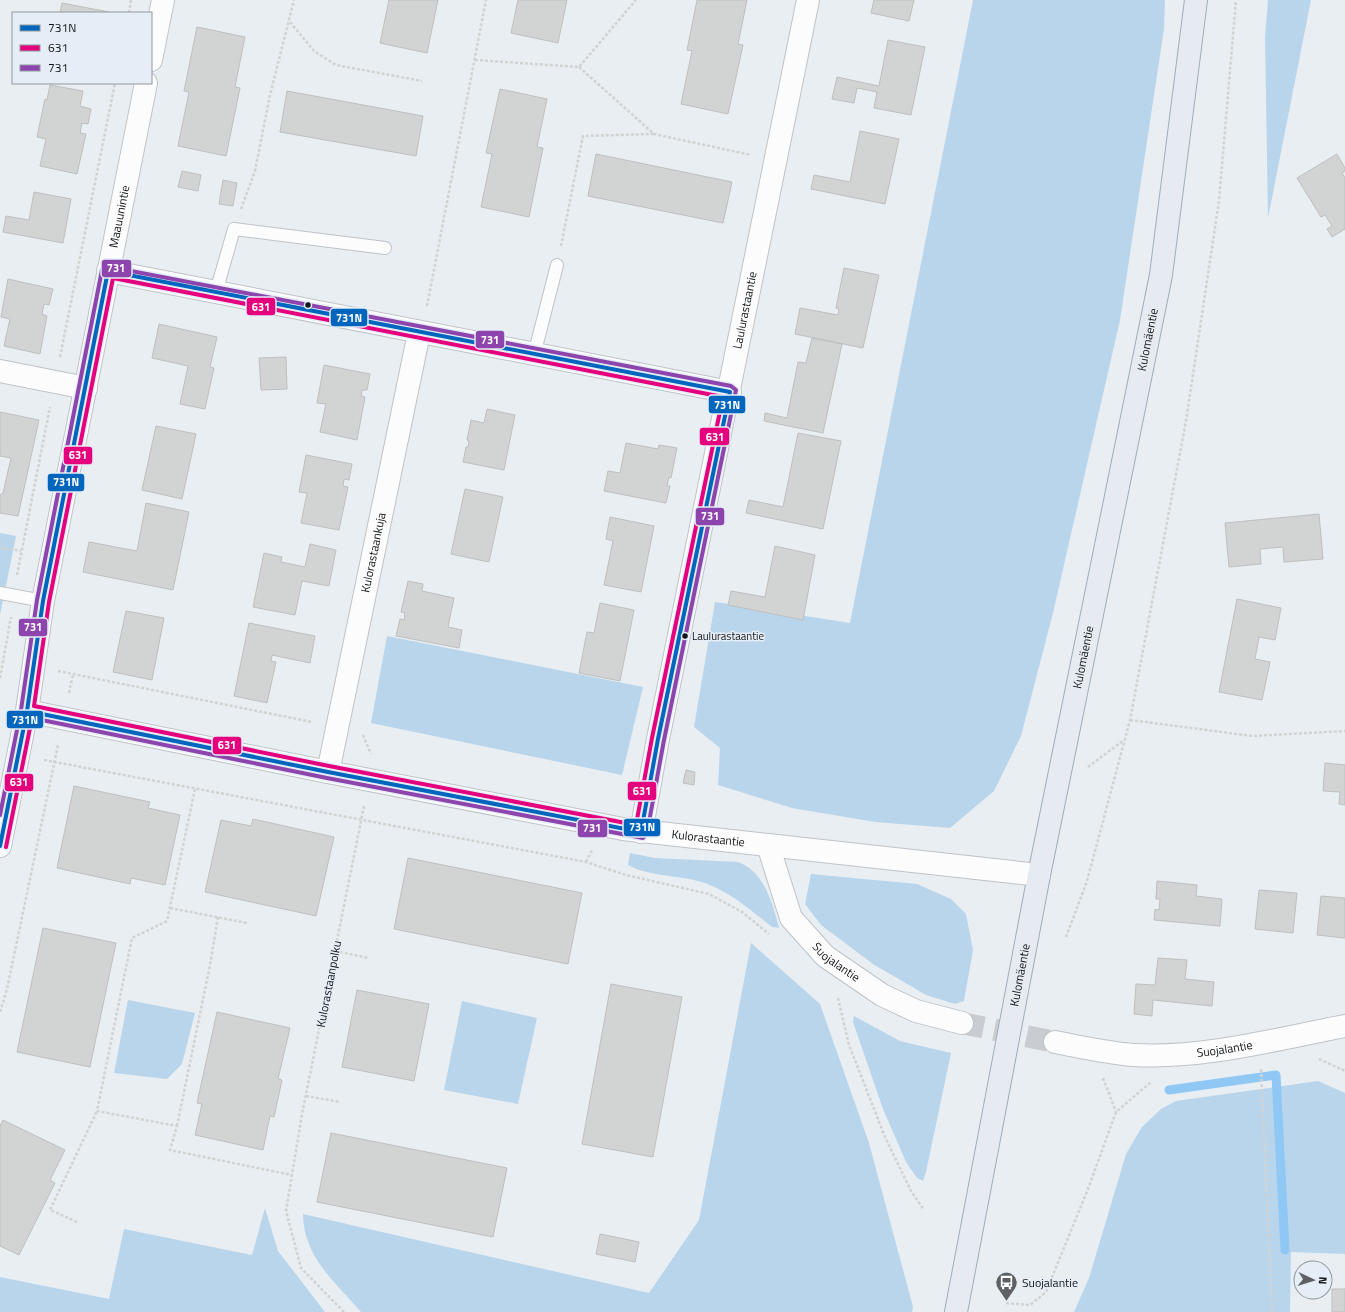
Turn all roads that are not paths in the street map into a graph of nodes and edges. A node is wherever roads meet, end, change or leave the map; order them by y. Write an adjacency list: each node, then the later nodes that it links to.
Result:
1 (163, 0): 4 (street)
2 (808, 0): 14 (street, Laulurastaantie)
3 (1196, 0): 22 (main road, Kulomäentie)
4 (152, 55)
5 (146, 84): 8 (street, Maauunintie)
6 (385, 248): 9 (lane)
7 (557, 265): 11 (lane)
8 (108, 271): 9 (street); 13 (street, Maauunintie)
9 (216, 292): 10 (street)
10 (419, 332): 11 (street); 18 (street, Kulorastaankuja)
11 (534, 355): 14 (street)
12 (0, 371): 13 (street)
13 (86, 388): 16 (street, Maauunintie)
14 (730, 392): 19 (street, Laulurastaantie)
15 (0, 593): 16 (lane)
16 (43, 601): 17 (street, Maauunintie)
17 (28, 711): 18 (street, Kulorastaantie); 21 (street, Maauunintie)
18 (328, 772): 19 (street, Kulorastaantie)
19 (641, 832): 20 (street, Kulorastaantie)
20 (768, 845): 22 (street, Kulorastaantie); 23 (street, Suojalantie)
21 (0, 846)
22 (1039, 875): 26 (main road, Kulomäentie)
23 (962, 1023)
24 (1345, 1026): 25 (street, Suojalantie)
25 (1056, 1042)
26 (956, 1312)

